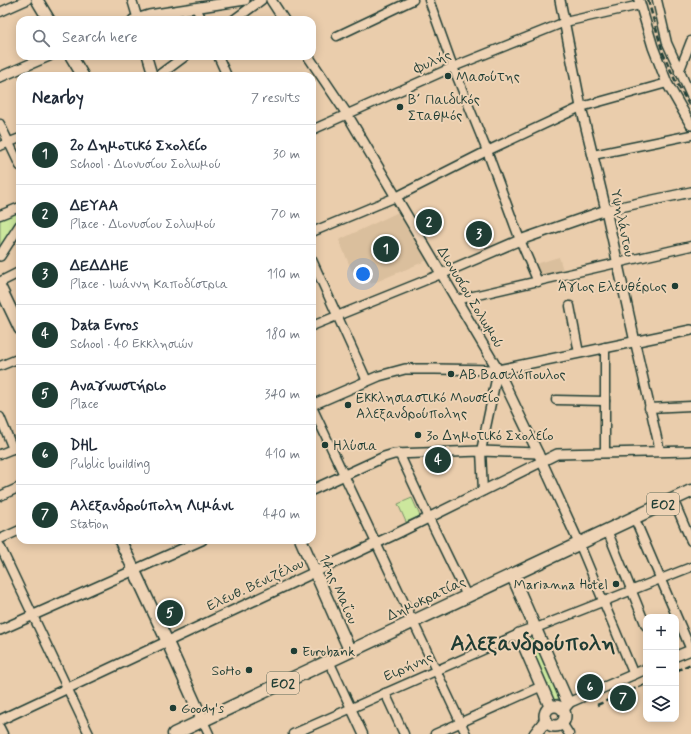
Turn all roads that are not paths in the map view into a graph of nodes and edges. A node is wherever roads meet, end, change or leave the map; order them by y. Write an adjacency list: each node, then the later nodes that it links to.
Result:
1 (27, 0): 13 (street)
2 (37, 0): 14 (main road)
3 (132, 0): 15 (street)
4 (244, 0): 12 (street)
5 (261, 0): 18 (street)
6 (271, 0): 19 (street)
7 (413, 0): 21 (street)
8 (429, 0): 29 (street)
9 (560, 0): 20 (street, Υψηλάντου)
10 (657, 0): 34 (street)
11 (640, 2): 20 (street, Φυλής); 36 (street)
12 (196, 8): 16 (street); 17 (street)
13 (0, 12)
14 (47, 16)
15 (135, 16)
16 (146, 16)
17 (200, 16)
18 (239, 16)
19 (281, 16)
20 (565, 22): 29 (street, Φυλής); 38 (street, Υψηλάντου)
21 (337, 36)
22 (691, 41): 34 (street)
23 (40, 60): 35 (street)
24 (73, 60): 30 (main road)
25 (148, 60): 31 (street)
26 (180, 60): 32 (street)
27 (220, 60): 33 (street)
28 (311, 60): 39 (street, Διονυσίου Σολωμού)
29 (453, 67): 39 (street, Φυλής); 47 (street)
30 (81, 72)
31 (152, 72)
32 (163, 72)
33 (225, 72)
34 (679, 72): 37 (street)
35 (0, 77)
36 (667, 83): 38 (street); 41 (street)
37 (691, 96)
38 (581, 107): 47 (street); 48 (street, Υψηλάντου)
39 (347, 114): 42 (street, Φυλής); 51 (street, Διονυσίου Σολωμού)
40 (0, 124): 45 (street)
41 (691, 125)
42 (316, 128)
43 (691, 135): 48 (street)
44 (16, 140): 45 (street)
45 (9, 143): 46 (street); 49 (street)
46 (0, 146)
47 (487, 151): 51 (street); 57 (street)
48 (593, 156): 53 (street, Υψηλάντου)
49 (16, 158)
50 (691, 192): 53 (street)
51 (396, 197): 55 (street); 63 (street, Διονυσίου Σολωμού)
52 (16, 209): 54 (street)
53 (606, 210): 57 (street); 60 (street, Υψηλάντου)
54 (0, 216)
55 (316, 230)
56 (16, 232): 59 (street)
57 (520, 240): 63 (street); 65 (street)
58 (691, 246): 60 (street)
59 (0, 256)
60 (617, 263): 65 (street); 73 (street, Υψηλάντου)
61 (316, 269): 69 (street)
62 (16, 274): 64 (street)
63 (441, 274): 67 (street, Διονυσίου Σολωμού); 69 (street)
64 (0, 282)
65 (538, 282): 67 (street)
66 (0, 287): 70 (main road)
67 (456, 300): 78 (street, Διονυσίου Σολωμού)
68 (570, 306): 75 (street)
69 (337, 315): 71 (street); 79 (street)
70 (16, 321)
71 (316, 324)
72 (691, 330): 73 (street)
73 (635, 342): 74 (street); 84 (street, Υψηλάντου)
74 (605, 348): 75 (street); 81 (street)
75 (579, 353): 78 (street)
76 (16, 360): 77 (street)
77 (0, 366)
78 (498, 370): 79 (street); 88 (street); 91 (street, Διονυσίου Σολωμού)
79 (367, 380): 82 (street)
80 (556, 400): 81 (street)
81 (605, 402): 93 (street)
82 (316, 404)
83 (691, 406): 84 (street)
84 (649, 408): 89 (street, Υψηλάντου)
85 (316, 415): 96 (street)
86 (0, 417): 87 (street)
87 (16, 447): 94 (street)
88 (481, 451): 91 (street); 92 (street); 99 (street)
89 (660, 451): 90 (street, Ελευθ. Βενιζέλου); 93 (street, Ελευθ. Βενιζέλου)
90 (691, 451)
91 (538, 452): 95 (street, Διονυσίου Σολωμού)
92 (399, 453): 96 (street); 104 (street)
93 (605, 453): 95 (street, Ελευθ. Βενιζέλου)
94 (0, 454)
95 (542, 461): 99 (street, Ελευθ. Βενιζέλου); 110 (street, Διονυσίου Σολωμού)
96 (344, 475): 97 (street); 109 (street)
97 (316, 488)
98 (16, 489): 101 (street)
99 (483, 491): 104 (street, Ελευθ. Βενιζέλου)
100 (691, 491): 102 (main road, Δημοκρατίας / ΕΟ2)
101 (0, 496)
102 (673, 499): 103 (main road, Δημοκρατίας / ΕΟ2); 108 (street)
103 (634, 517): 105 (main road, Δημοκρατίας / ΕΟ2); 119 (street)
104 (429, 518): 109 (street, Ελευθ. Βενιζέλου); 121 (street)
105 (607, 530): 110 (main road, Δημοκρατίας / ΕΟ2); 120 (street)
106 (16, 532): 107 (street)
107 (0, 539)
108 (691, 541)
109 (377, 542): 117 (street, Ελευθ. Βενιζέλου); 125 (street)
110 (579, 543): 118 (main road, Δημοκρατίας / ΕΟ2); 122 (street)
111 (122, 544): 116 (main road)
112 (193, 544): 116 (street)
113 (303, 544): 117 (main road, 14ης Μαΐου)
114 (0, 546): 123 (street)
115 (691, 568): 119 (street)
116 (134, 570): 123 (street); 129 (main road)
117 (316, 572): 129 (street, Ελευθ. Βενιζέλου); 131 (main road, 14ης Μαΐου)
118 (512, 575): 121 (main road, Δημοκρατίας / ΕΟ2); 126 (main road)
119 (661, 580): 120 (street); 130 (street)
120 (632, 591): 122 (street); 124 (street)
121 (467, 596): 125 (main road, Δημοκρατίας / ΕΟ2)
122 (604, 602): 126 (street); 136 (street)
123 (33, 615): 127 (street); 138 (street)
124 (643, 618)
125 (414, 620): 131 (main road, Δημοκρατίας / ΕΟ2); 134 (street)
126 (536, 628): 128 (main road, Ειρήνης); 141 (main road)
127 (0, 630)
128 (519, 634): 134 (street, Ειρήνης); 137 (main road)
129 (167, 641): 138 (street, Ελευθ. Βενιζέλου); 145 (main road)
130 (691, 650): 132 (street)
131 (350, 651): 133 (main road, Δημοκρατίας / ΕΟ2)
132 (679, 655)
133 (329, 661): 142 (street); 145 (main road, Δημοκρατίας / ΕΟ2)
134 (437, 670): 139 (street, Ειρήνης); 146 (street)
135 (643, 670): 136 (street)
136 (634, 675): 141 (street)
137 (542, 686): 140 (main road); 146 (street)
138 (67, 687): 143 (street, Ελευθ. Βενιζέλου); 150 (street)
139 (385, 693): 142 (street, Ειρήνης); 155 (street)
140 (550, 706): 141 (main road); 144 (main road)
141 (565, 706): 147 (main road)
142 (351, 708): 153 (street, Ειρήνης); 154 (street)
143 (0, 720)
144 (546, 720): 147 (main road); 158 (main road)
145 (203, 721): 151 (main road, Δημοκρατίας / ΕΟ2); 152 (street)
146 (461, 722): 156 (street); 157 (street)
147 (560, 724): 159 (main road); 160 (street)
148 (0, 728): 149 (street)
149 (3, 734)
150 (89, 734)
151 (174, 734)
152 (209, 734)
153 (293, 734)
154 (364, 734)
155 (404, 734)
156 (435, 734)
157 (466, 734)
158 (535, 734)
159 (550, 734)
160 (569, 734)

